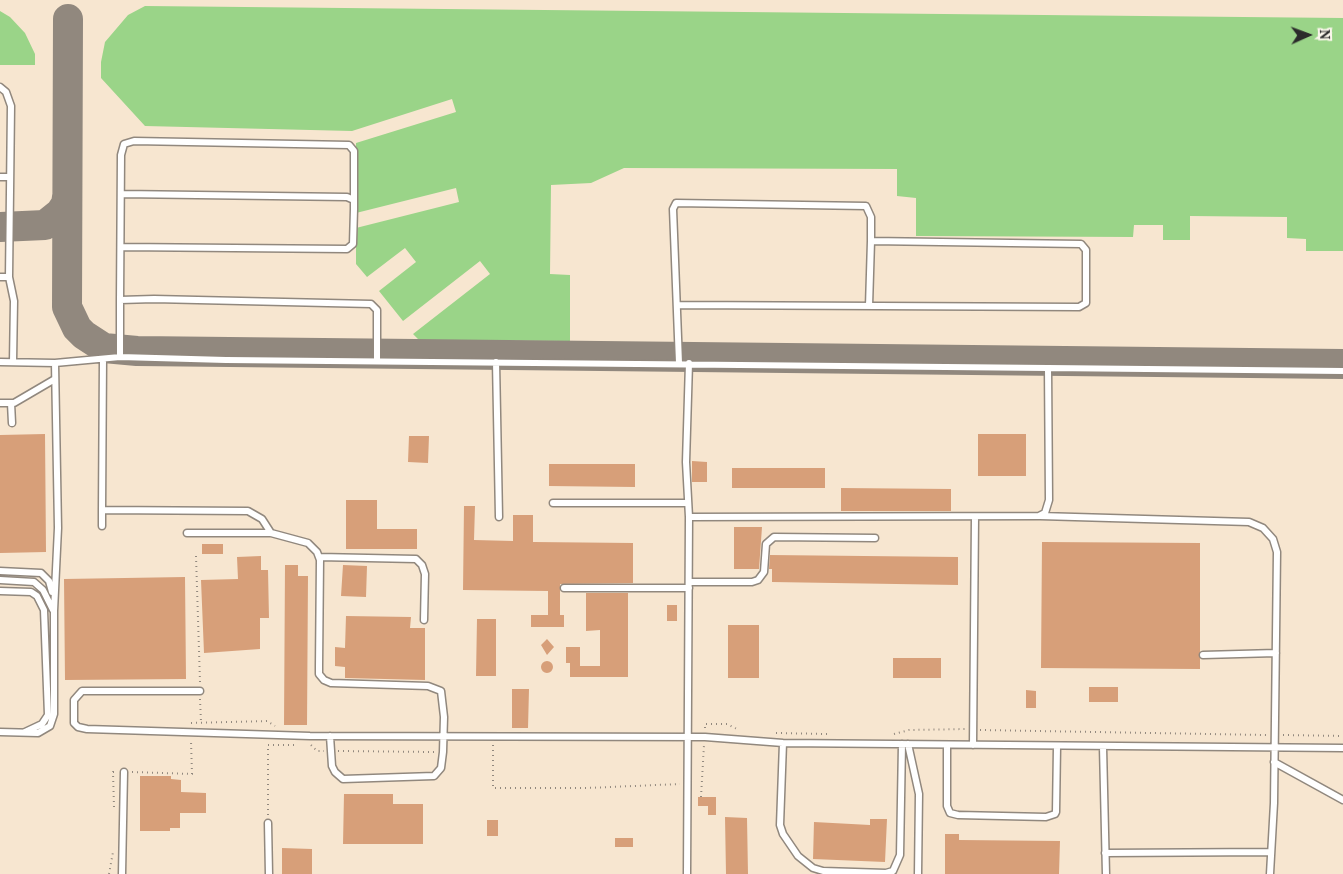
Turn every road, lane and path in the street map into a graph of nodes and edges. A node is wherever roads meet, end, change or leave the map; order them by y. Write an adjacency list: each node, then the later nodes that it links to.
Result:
1 (0, 87): 3 (lane)
2 (0, 176): 3 (lane)
3 (10, 177): 9 (lane)
4 (122, 194): 5 (lane); 5 (lane); 7 (lane)
5 (354, 200): 7 (lane)
6 (871, 241): 11 (lane); 12 (lane); 12 (lane)
7 (121, 247): 10 (lane)
8 (0, 276): 9 (lane)
9 (9, 277): 17 (lane)
10 (120, 300): 13 (lane); 15 (lane)
11 (677, 304): 12 (lane); 20 (lane)
12 (869, 306)
13 (120, 357): 14 (lane); 15 (lane)
14 (103, 359): 19 (lane); 30 (lane)
15 (377, 361): 18 (lane)
16 (0, 362): 17 (lane)
17 (13, 362): 19 (lane)
18 (496, 362): 20 (lane); 32 (lane)
19 (55, 363): 24 (lane)
20 (679, 364): 21 (lane)
21 (689, 364): 22 (lane); 28 (lane)
22 (1048, 368): 23 (lane); 31 (lane)
23 (1343, 371)
24 (55, 380): 26 (lane); 46 (lane)
25 (0, 403): 26 (lane)
26 (11, 403): 27 (lane)
27 (12, 423)
28 (687, 503): 29 (lane); 33 (lane)
29 (553, 504)
30 (102, 510): 35 (lane); 37 (lane)
31 (1039, 516): 34 (lane); 48 (lane)
32 (500, 517)
33 (689, 517): 34 (lane); 43 (lane)
34 (975, 518): 53 (lane)
35 (102, 526)
36 (187, 533): 37 (lane)
37 (271, 533): 40 (lane)
38 (875, 538): 43 (lane)
39 (196, 556): 50 (path)
40 (319, 557): 47 (lane); 63 (lane)
41 (0, 571): 46 (lane)
42 (0, 580): 46 (lane)
43 (689, 585): 44 (lane); 66 (lane)
44 (564, 588)
45 (0, 591): 55 (lane)
46 (54, 611): 55 (lane)
47 (424, 620)
48 (1276, 654): 49 (lane); 61 (lane)
49 (1203, 655)
50 (200, 691): 51 (path); 56 (lane)
51 (201, 722): 52 (path); 56 (path)
52 (277, 727)
53 (972, 729): 60 (path); 61 (path); 71 (lane)
54 (0, 732): 55 (lane)
55 (25, 732)
56 (191, 732): 62 (lane); 79 (path)
57 (745, 732): 67 (path)
58 (770, 733): 59 (path)
59 (830, 734)
60 (887, 734)
61 (1275, 735): 64 (path); 74 (lane)
62 (330, 736): 63 (lane); 76 (lane)
63 (443, 736): 65 (lane); 77 (lane)
64 (1343, 736)
65 (494, 737): 66 (lane); 81 (path)
66 (688, 737): 67 (lane); 81 (lane)
67 (705, 737): 68 (lane); 80 (path)
68 (783, 743): 69 (lane); 69 (lane)
69 (905, 744): 70 (lane); 93 (lane)
70 (946, 745): 71 (lane); 72 (lane)
71 (973, 745): 72 (lane)
72 (1056, 747): 73 (lane)
73 (1103, 747): 74 (lane); 88 (lane)
74 (1274, 747): 75 (lane); 78 (lane)
75 (1343, 748)
76 (330, 751): 77 (path); 77 (lane); 85 (path)
77 (443, 752)
78 (1274, 762): 83 (lane); 87 (lane)
79 (124, 772): 84 (path); 90 (lane)
80 (702, 783): 81 (path); 82 (path)
81 (688, 784): 92 (lane)
82 (701, 797)
83 (1343, 800)
84 (114, 812)
85 (268, 823): 91 (lane)
86 (113, 850): 89 (path)
87 (1271, 852): 88 (lane); 95 (lane)
88 (1105, 853): 94 (lane)
89 (110, 874)
90 (122, 874)
91 (269, 874)
92 (687, 874)
93 (918, 874)
94 (1106, 874)
95 (1270, 874)

